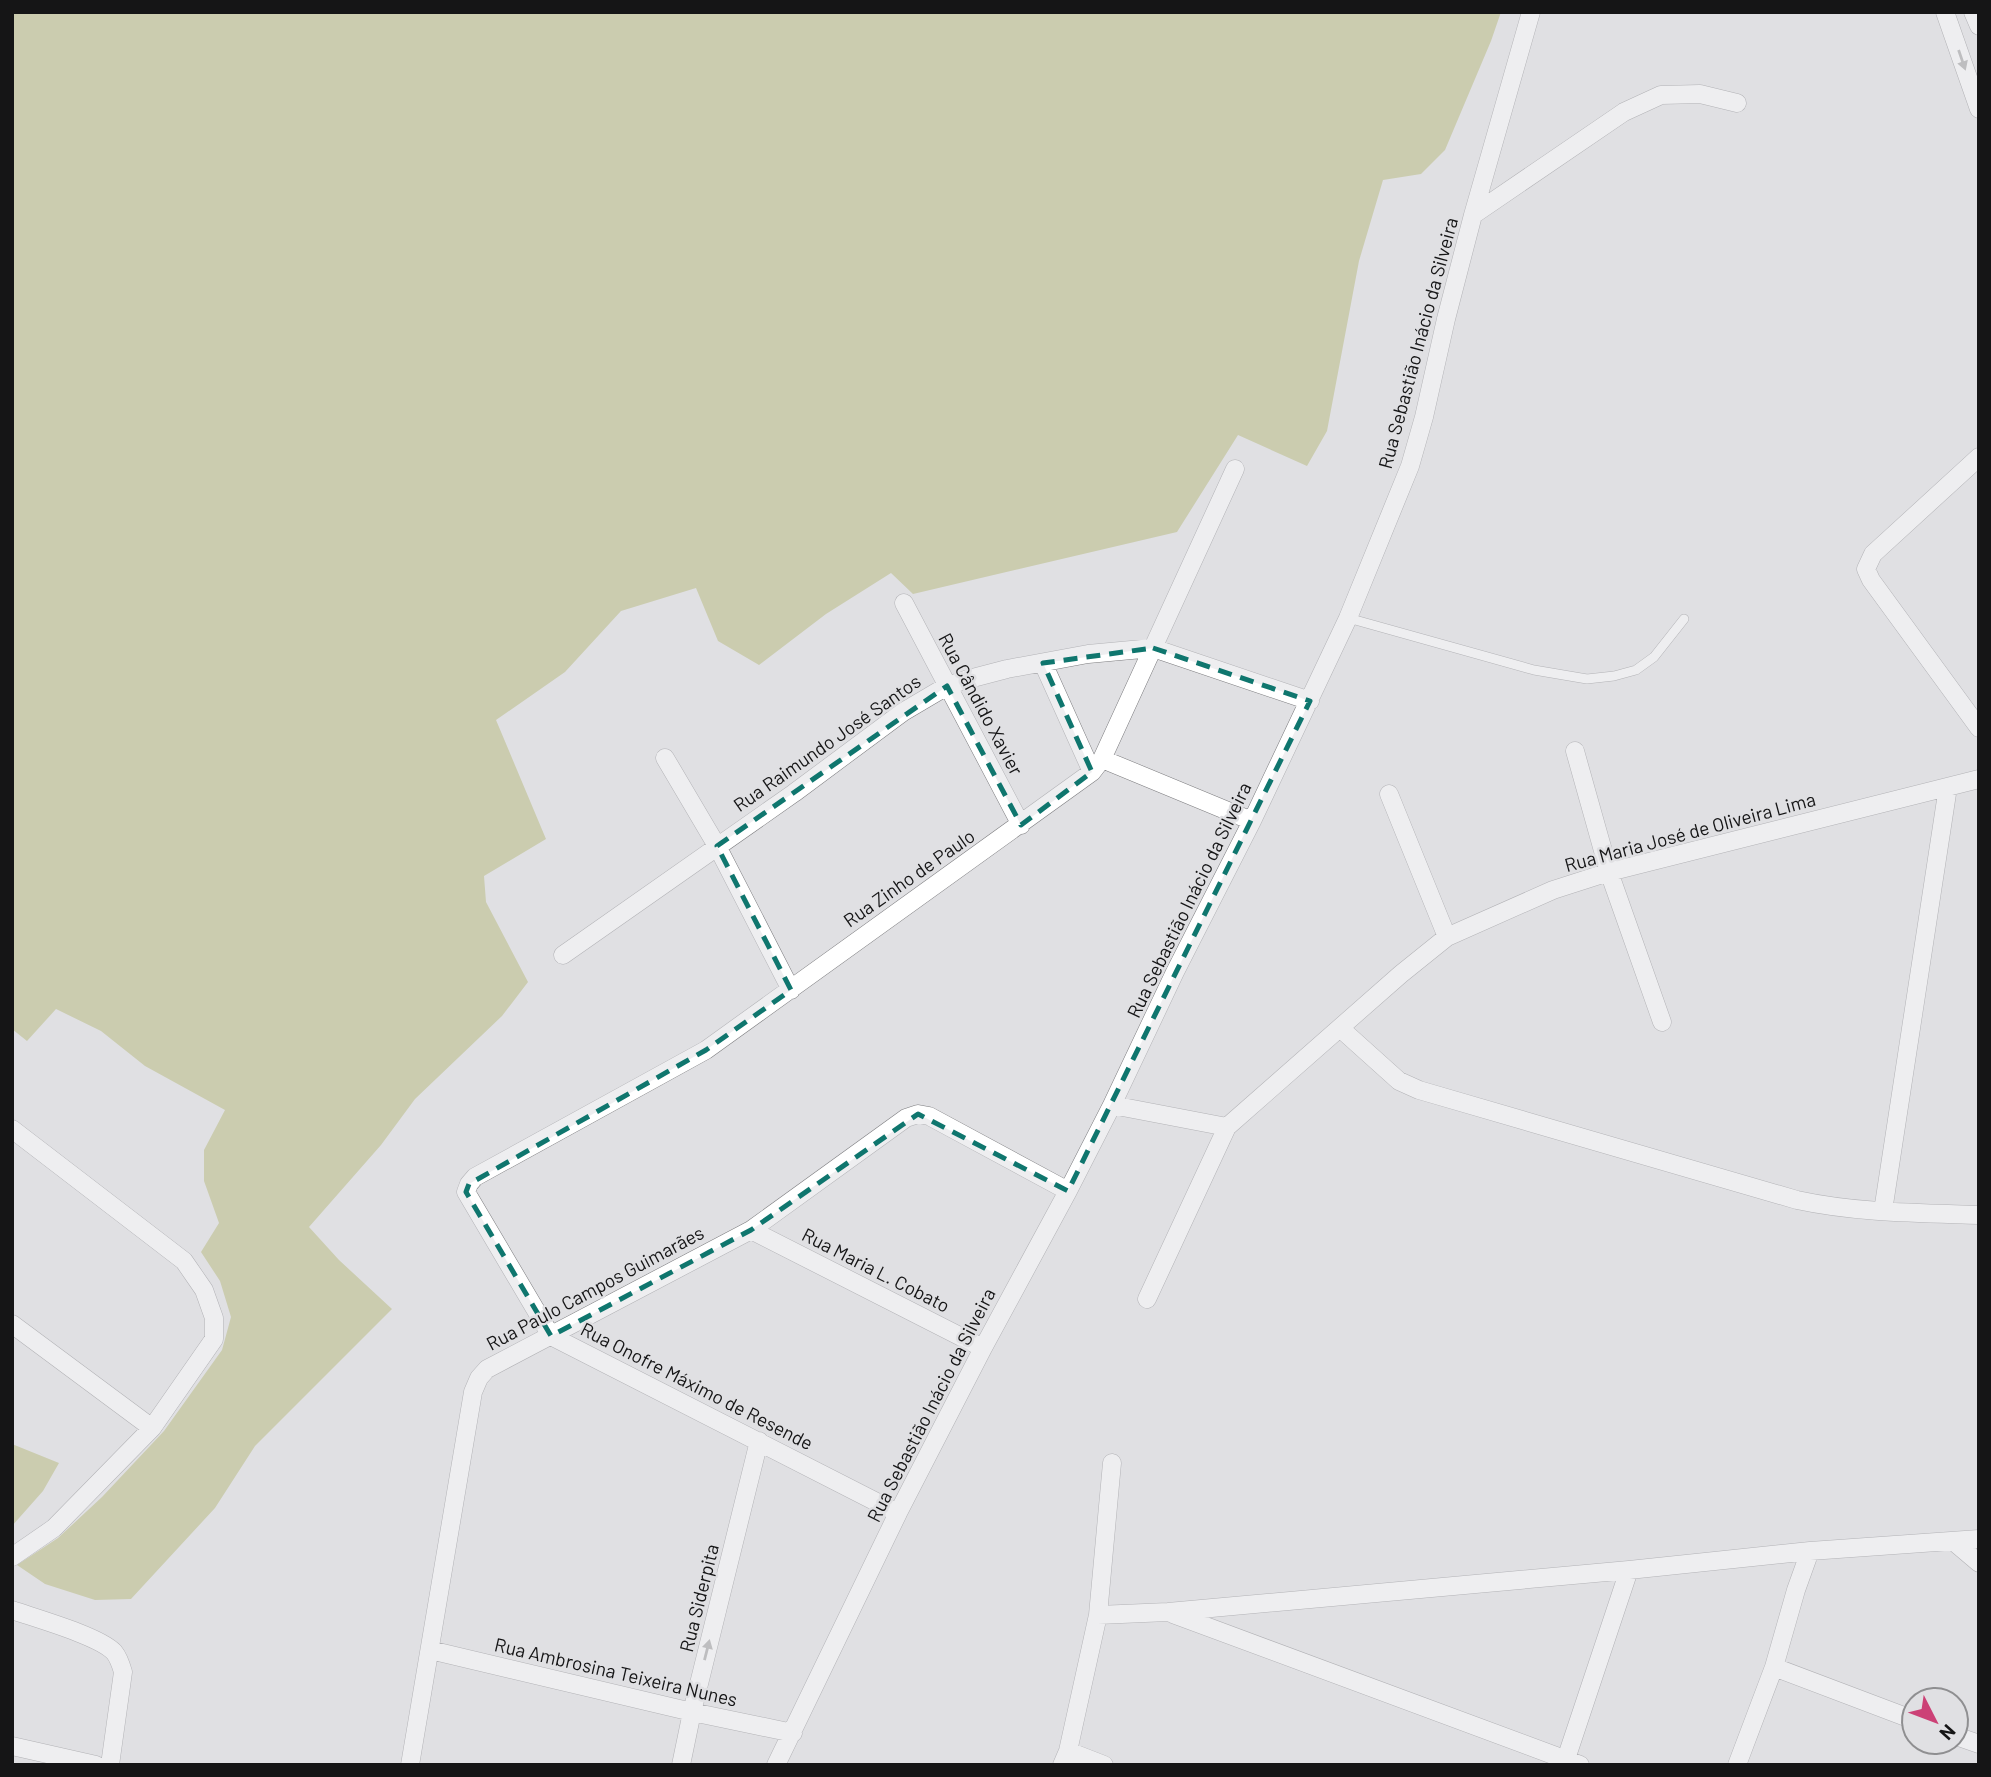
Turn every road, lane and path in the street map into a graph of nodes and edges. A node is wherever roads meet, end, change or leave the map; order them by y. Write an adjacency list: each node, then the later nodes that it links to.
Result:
1 (1531, 12): 7 (street, Rua Sebastião Inácio da Silveira)
2 (1945, 12): 6 (street, one-way to 6)
3 (1973, 12): 4 (street)
4 (1979, 26)
5 (1737, 103): 7 (street)
6 (1979, 108)
7 (1473, 215): 11 (street, Rua Sebastião Inácio da Silveira)
8 (1979, 457): 17 (street)
9 (1235, 469): 13 (street, Rua Zinho de Paulo)
10 (904, 603): 15 (street, Rua Cândido Xavier)
11 (1348, 618): 12 (lane); 16 (street, Rua Sebastião Inácio da Silveira)
12 (1684, 619)
13 (1153, 648): 14 (street, Rua Raimundo José Santos); 16 (street, Rua Raimundo José Santos); 20 (street, Rua Zinho de Paulo)
14 (1043, 663): 15 (street, Rua Raimundo José Santos); 20 (street)
15 (947, 686): 25 (street, Rua Cândido Xavier); 26 (street, Rua Raimundo José Santos)
16 (1310, 701): 24 (street, Rua Sebastião Inácio da Silveira)
17 (1979, 728)
18 (1575, 751): 27 (street)
19 (665, 758): 26 (street)
20 (1097, 765): 24 (street); 25 (street, Rua Zinho de Paulo)
21 (1979, 779): 22 (street, Rua Maria José de Oliveira Lima)
22 (1948, 787): 27 (street, Rua Maria José de Oliveira Lima); 38 (street)
23 (1389, 794): 28 (street)
24 (1252, 821): 33 (street, Rua Sebastião Inácio da Silveira)
25 (1021, 825): 30 (street, Rua Zinho de Paulo)
26 (717, 846): 29 (street, Rua Raimundo José Santos); 30 (street)
27 (1609, 872): 28 (street, Rua Maria José de Oliveira Lima); 31 (street)
28 (1447, 937): 32 (street, Rua Maria José de Oliveira Lima)
29 (563, 955)
30 (791, 990): 37 (street, Rua Zinho de Paulo)
31 (1662, 1022)
32 (1340, 1028): 34 (street, Rua Maria José de Oliveira Lima); 38 (street)
33 (1112, 1105): 34 (street); 36 (street, Rua Sebastião Inácio da Silveira)
34 (1227, 1127): 41 (street)
35 (12, 1129): 45 (street)
36 (1068, 1191): 40 (street, Rua Paulo Campos Guimarães); 44 (street, Rua Sebastião Inácio da Silveira)
37 (466, 1192): 43 (street, Rua Onofre Máximo de Resende)
38 (1882, 1211): 39 (street)
39 (1979, 1215)
40 (751, 1230): 43 (street, Rua Paulo Campos Guimarães); 44 (street, Rua Maria L. Cobato)
41 (1147, 1299)
42 (12, 1324): 45 (street)
43 (551, 1336): 46 (street, Rua Onofre Máximo de Resende); 58 (street, Rua Paulo Campos Guimarães)
44 (983, 1348): 48 (street, Rua Sebastião Inácio da Silveira)
45 (152, 1428): 52 (street)
46 (759, 1441): 48 (street, Rua Onofre Máximo de Resende); 60 (street, Rua Siderpita, one-way to 46)
47 (1112, 1463): 57 (street)
48 (898, 1513): 62 (street, Rua Sebastião Inácio da Silveira)
49 (1979, 1539): 50 (street)
50 (1953, 1541): 51 (street); 53 (street)
51 (1810, 1551): 54 (street); 59 (street)
52 (12, 1557)
53 (1979, 1563)
54 (1629, 1570): 56 (street); 65 (street)
55 (12, 1610): 67 (street)
56 (1168, 1612): 57 (street); 65 (street)
57 (1098, 1615): 64 (street)
58 (430, 1650): 60 (street, Rua Ambrosina Teixeira Nunes); 68 (street, Rua Paulo Campos Guimarães)
59 (1774, 1667): 61 (street); 72 (street)
60 (692, 1712): 62 (street, Rua Ambrosina Teixeira Nunes); 69 (street, Rua Siderpita)
61 (1900, 1715)
62 (793, 1733): 70 (street, Rua Sebastião Inácio da Silveira)
63 (12, 1746): 66 (street)
64 (1065, 1758): 71 (street)
65 (1573, 1762)
66 (96, 1765)
67 (110, 1765)
68 (410, 1765)
69 (681, 1765)
70 (776, 1765)
71 (1104, 1765)
72 (1737, 1765)

